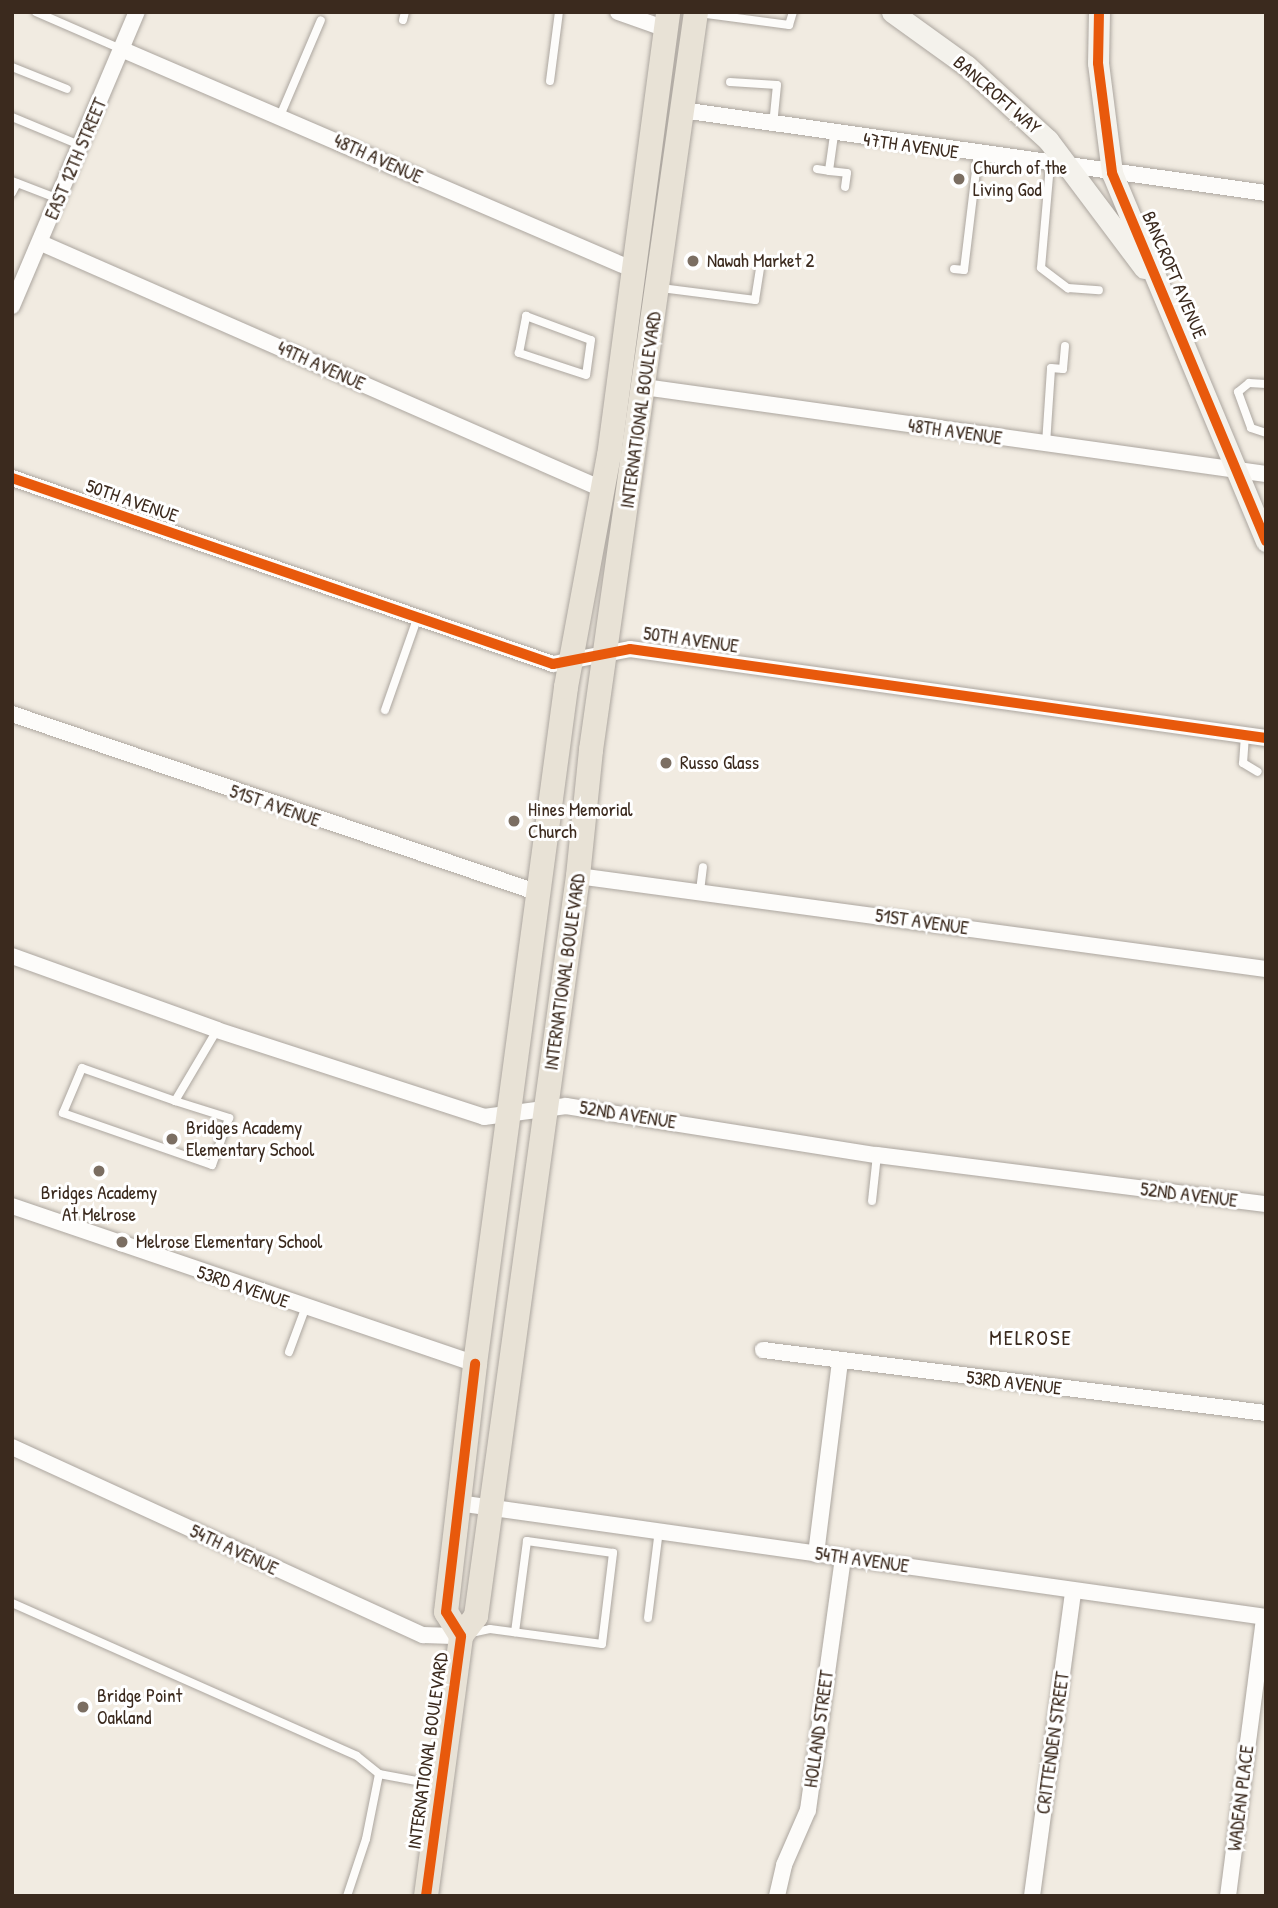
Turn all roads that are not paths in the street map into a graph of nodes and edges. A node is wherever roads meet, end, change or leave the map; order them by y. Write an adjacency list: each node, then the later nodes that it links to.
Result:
1 (36, 12): 11 (lane)
2 (137, 12): 11 (street, EAST 12TH STREET)
3 (559, 12): 13 (lane)
4 (618, 12): 10 (street)
5 (696, 12): 6 (lane); 16 (main road, INTERNATIONAL BOULEVARD)
6 (793, 12)
7 (891, 12): 23 (street, BANCROFT WAY)
8 (1099, 12): 26 (street, BANCROFT AVENUE)
9 (321, 20): 17 (lane)
10 (667, 21): 35 (main road, INTERNATIONAL BOULEVARD)
11 (121, 49): 17 (street, 48TH AVENUE); 21 (street, EAST 12TH STREET)
12 (12, 67): 15 (lane)
13 (550, 81)
14 (730, 82): 19 (lane)
15 (67, 89)
16 (682, 110): 19 (street, 47TH AVENUE); 36 (main road, INTERNATIONAL BOULEVARD)
17 (280, 116): 35 (street, 48TH AVENUE)
18 (12, 117): 21 (lane)
19 (773, 125): 20 (street, 47TH AVENUE)
20 (834, 135): 22 (street, 47TH AVENUE); 25 (lane)
21 (82, 146): 31 (street, EAST 12TH STREET)
22 (978, 155): 23 (street, 47TH AVENUE); 34 (lane)
23 (1060, 167): 26 (street, 47TH AVENUE); 37 (lane); 38 (street, BANCROFT WAY)
24 (817, 169): 25 (lane)
25 (829, 171): 28 (lane)
26 (1112, 173): 30 (street, 47TH AVENUE); 38 (street, BANCROFT AVENUE)
27 (14, 182): 29 (lane); 31 (lane)
28 (845, 187)
29 (12, 193)
30 (1266, 193)
31 (59, 199): 32 (street, EAST 12TH STREET)
32 (41, 243): 39 (street, EAST 12TH STREET); 49 (street, 49TH AVENUE)
33 (760, 269): 36 (lane)
34 (954, 269)
35 (634, 270): 49 (main road, INTERNATIONAL BOULEVARD)
36 (658, 288): 43 (main road, INTERNATIONAL BOULEVARD)
37 (1099, 290)
38 (1164, 295): 46 (street, BANCROFT AVENUE)
39 (12, 306)
40 (1065, 346): 45 (lane)
41 (586, 375): 41 (lane)
42 (1266, 384): 44 (lane)
43 (644, 387): 45 (street, 48TH AVENUE); 52 (main road, INTERNATIONAL BOULEVARD)
44 (1266, 433)
45 (1046, 444): 46 (street, 48TH AVENUE)
46 (1236, 470): 47 (street, 48TH AVENUE); 50 (street, BANCROFT AVENUE)
47 (1266, 474)
48 (12, 478): 51 (street, 50TH AVENUE)
49 (602, 489): 53 (main road, INTERNATIONAL BOULEVARD)
50 (1266, 541)
51 (417, 619): 53 (street, 50TH AVENUE); 54 (lane)
52 (606, 654): 53 (street, 50TH AVENUE); 56 (street, 50TH AVENUE); 60 (main road, INTERNATIONAL BOULEVARD)
53 (572, 661): 62 (main road, INTERNATIONAL BOULEVARD)
54 (385, 710)
55 (12, 714): 62 (street, 51ST AVENUE)
56 (1245, 735): 57 (street, 50TH AVENUE); 58 (lane)
57 (1266, 738)
58 (1258, 772)
59 (702, 867): 61 (lane)
60 (578, 876): 61 (street, 51ST AVENUE); 67 (main road, INTERNATIONAL BOULEVARD)
61 (700, 891): 64 (street, 51ST AVENUE)
62 (539, 893): 68 (main road, INTERNATIONAL BOULEVARD)
63 (12, 956): 65 (street, 52ND AVENUE)
64 (1266, 969)
65 (217, 1030): 66 (lane); 68 (street, 52ND AVENUE)
66 (175, 1101): 66 (lane)
67 (546, 1108): 68 (street, 52ND AVENUE); 69 (street, 52ND AVENUE); 81 (main road, INTERNATIONAL BOULEVARD)
68 (509, 1113): 77 (main road, INTERNATIONAL BOULEVARD)
69 (877, 1155): 70 (lane); 71 (street, 52ND AVENUE)
70 (872, 1201)
71 (1266, 1204)
72 (12, 1206): 73 (street, 53RD AVENUE)
73 (305, 1309): 75 (lane); 77 (street, 53RD AVENUE)
74 (763, 1350): 76 (street, 53RD AVENUE)
75 (289, 1352)
76 (840, 1362): 78 (street, 53RD AVENUE); 83 (street)
77 (475, 1364): 80 (main road, INTERNATIONAL BOULEVARD)
78 (1266, 1413)
79 (12, 1447): 90 (street, 54TH AVENUE)
80 (458, 1503): 81 (street, 54TH AVENUE); 90 (main road, INTERNATIONAL BOULEVARD)
81 (491, 1507): 82 (street, 54TH AVENUE); 90 (main road, INTERNATIONAL BOULEVARD)
82 (659, 1531): 83 (street, 54TH AVENUE); 88 (lane)
83 (816, 1553): 84 (street, 54TH AVENUE)
84 (844, 1558): 85 (street, 54TH AVENUE); 95 (street, HOLLAND STREET)
85 (1073, 1591): 87 (street, 54TH AVENUE); 96 (street, CRITTENDEN STREET)
86 (12, 1603): 91 (lane)
87 (1265, 1617): 97 (street, WADEAN PLACE)
88 (648, 1618)
89 (515, 1632): 89 (lane); 90 (lane)
90 (461, 1636): 92 (main road, INTERNATIONAL BOULEVARD)
91 (379, 1774): 92 (lane); 93 (lane)
92 (441, 1786): 94 (main road, INTERNATIONAL BOULEVARD)
93 (347, 1896)
94 (426, 1896)
95 (777, 1896)
96 (1032, 1896)
97 (1228, 1896)

